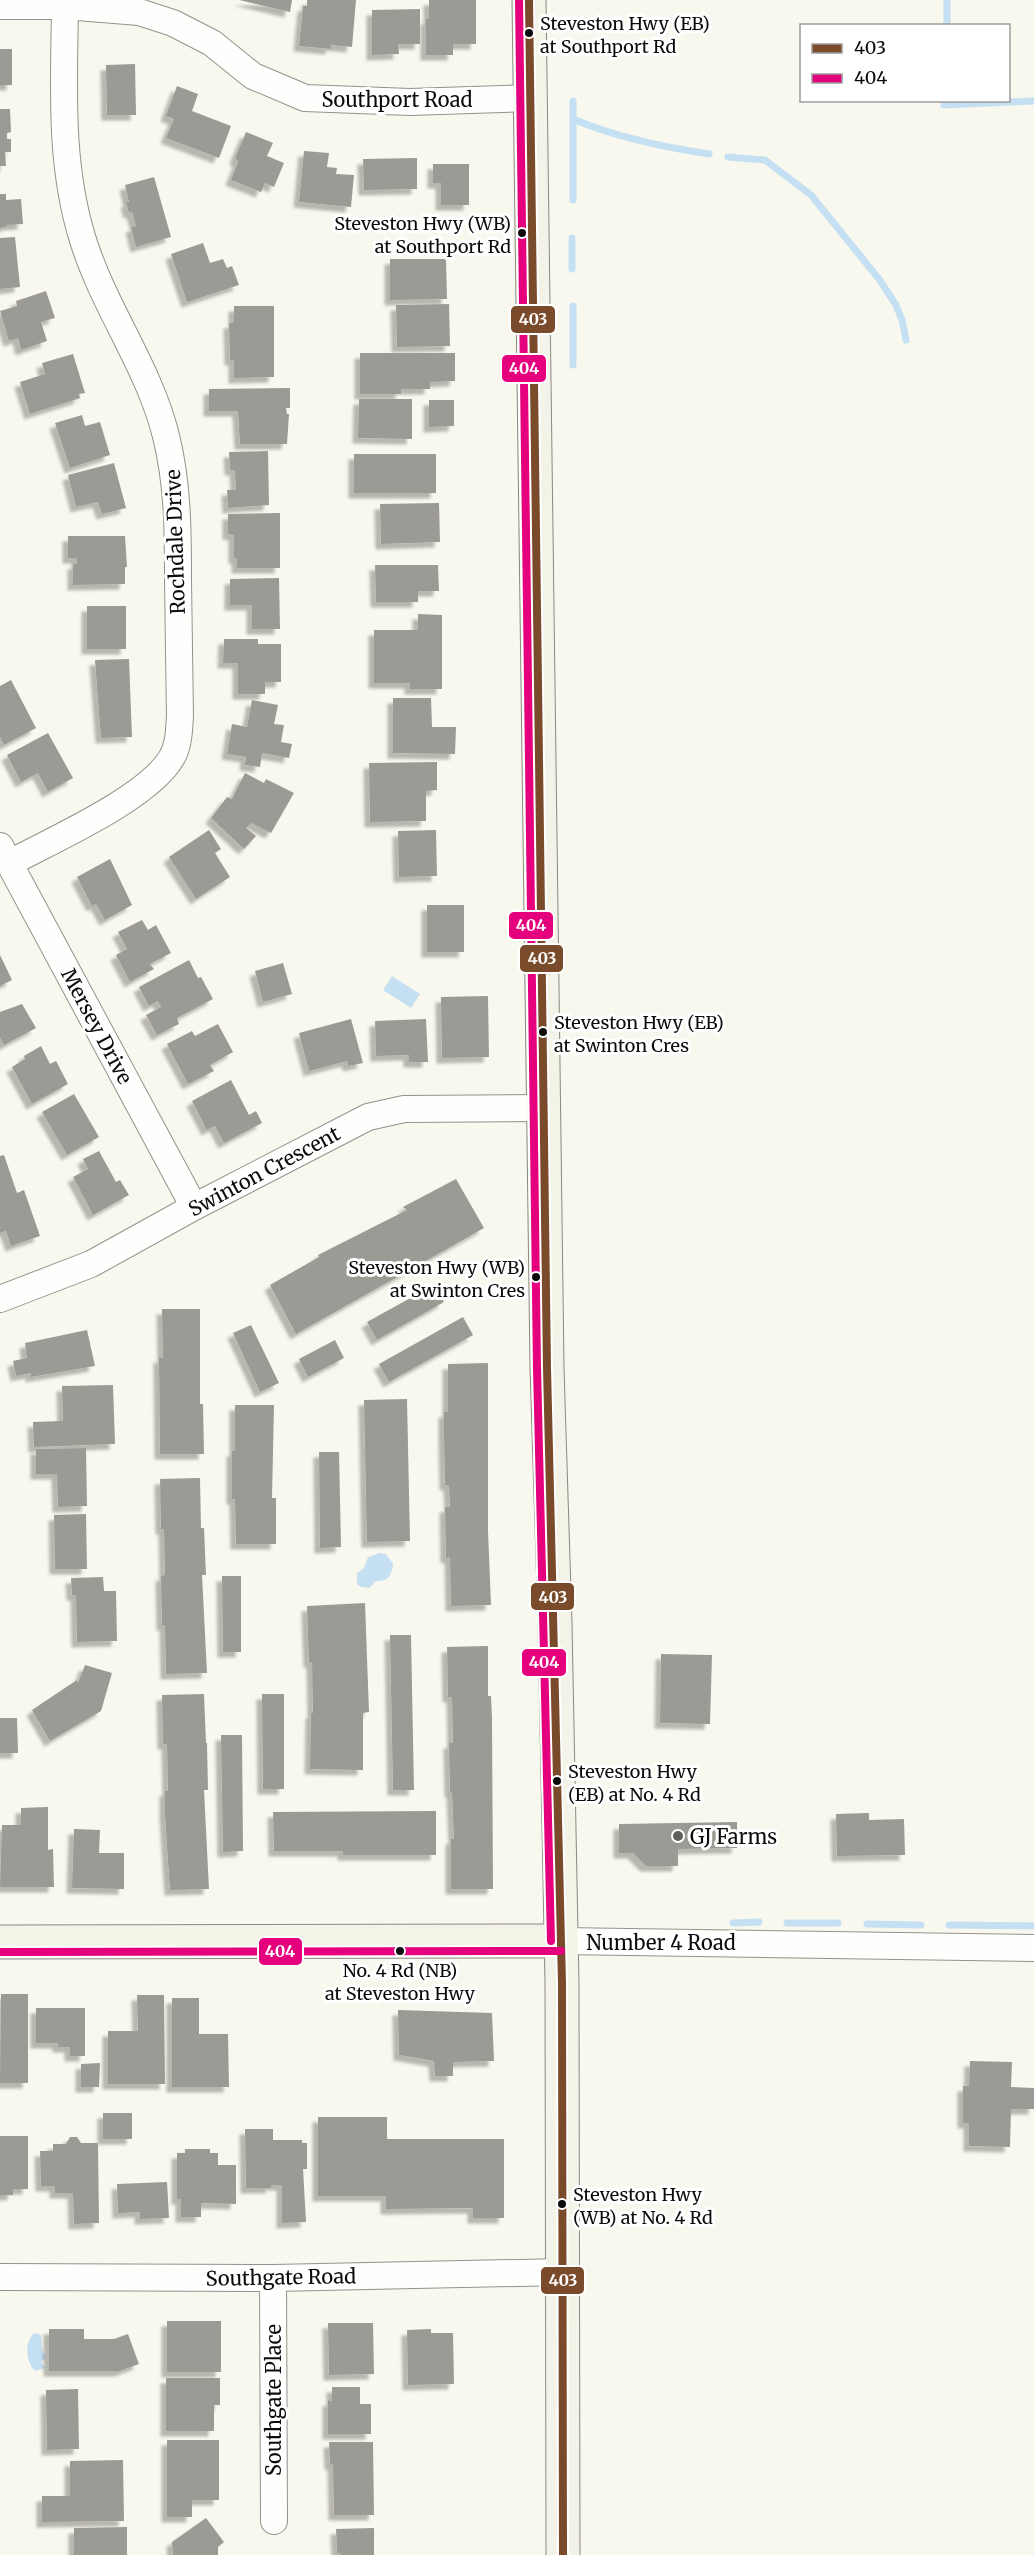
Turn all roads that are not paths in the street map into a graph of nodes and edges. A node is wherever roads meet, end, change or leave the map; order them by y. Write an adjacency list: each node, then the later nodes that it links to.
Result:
1 (529, 0): 4 (main road)
2 (0, 6): 3 (street, Southport Road)
3 (64, 6): 4 (street, Southport Road); 5 (street, Rochdale Drive)
4 (530, 98): 6 (main road)
5 (5, 855): 7 (street, Mersey Drive)
6 (544, 1108): 7 (street, Swinton Crescent); 9 (main road)
7 (194, 1207): 8 (street, Swinton Crescent)
8 (0, 1299)
9 (561, 1941): 10 (main road, Number 4 Road); 11 (street, Number 4 Road); 12 (main road)
10 (0, 1942)
11 (1034, 1948)
12 (563, 2272): 14 (street, Southgate Road); 16 (main road)
13 (0, 2277): 14 (street, Southgate Road)
14 (273, 2278): 15 (street, Southgate Place)
15 (274, 2521)
16 (564, 2555)

